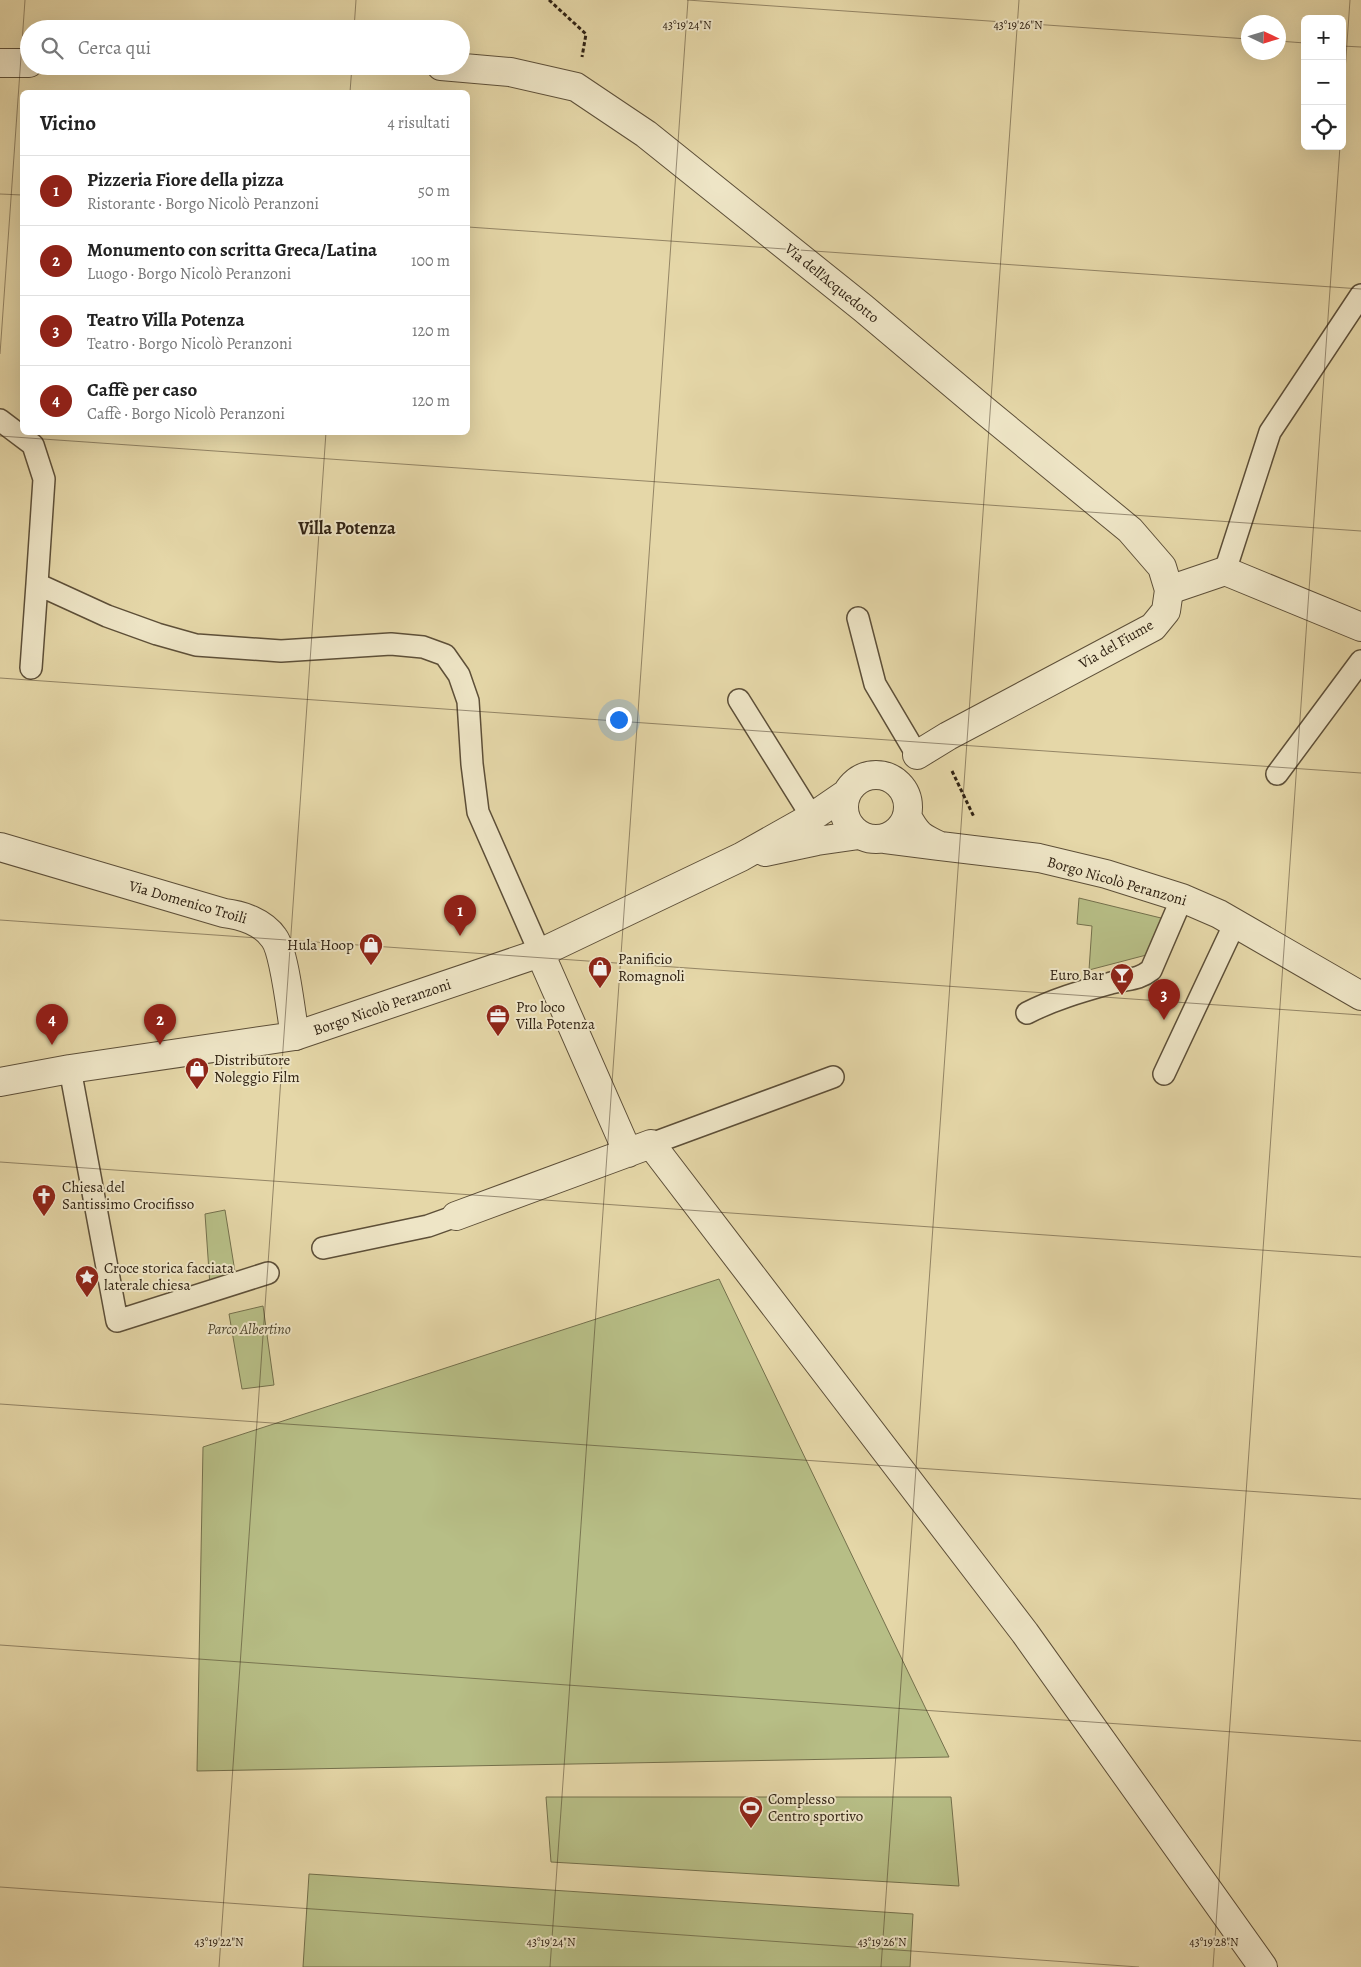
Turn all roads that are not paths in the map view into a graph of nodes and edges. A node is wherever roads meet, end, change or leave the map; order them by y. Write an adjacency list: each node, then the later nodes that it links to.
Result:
1 (20, 63): 2 (street)
2 (0, 64)
3 (470, 69): 10 (street, Via dell'Acquedotto)
4 (1361, 295): 8 (lane)
5 (0, 420): 6 (lane)
6 (20, 435)
7 (20, 435): 9 (lane)
8 (1225, 571): 10 (street); 12 (street)
9 (38, 584): 14 (lane); 28 (lane)
10 (1169, 590): 16 (street, Via del Fiume)
11 (858, 618): 16 (lane)
12 (1361, 627)
13 (1361, 662): 17 (lane)
14 (31, 668)
15 (739, 700): 21 (lane)
16 (917, 755): 18 (street, Via del Fiume); 20 (street)
17 (1277, 774)
18 (875, 775): 19 (street, Borgo Nicolò Peranzoni); 20 (street, Borgo Nicolò Peranzoni)
19 (846, 793): 21 (street, Borgo Nicolò Peranzoni); 22 (street)
20 (907, 806): 22 (street); 23 (street, Borgo Nicolò Peranzoni)
21 (812, 816): 25 (street, Borgo Nicolò Peranzoni)
22 (872, 837): 23 (street, Borgo Nicolò Peranzoni); 25 (street, Borgo Nicolò Peranzoni)
23 (940, 846): 26 (street, Borgo Nicolò Peranzoni)
24 (0, 847): 31 (street, Via Domenico Troili)
25 (741, 857): 28 (street, Borgo Nicolò Peranzoni)
26 (1182, 898): 27 (street, Borgo Nicolò Peranzoni); 30 (lane)
27 (1235, 923): 29 (street, Borgo Nicolò Peranzoni); 33 (lane)
28 (540, 953): 31 (street, Borgo Nicolò Peranzoni); 36 (street)
29 (1361, 996)
30 (1028, 1013)
31 (295, 1036): 32 (street, Borgo Nicolò Peranzoni)
32 (70, 1069): 35 (street, Borgo Nicolò Peranzoni); 39 (lane)
33 (1164, 1074)
34 (833, 1077): 36 (lane)
35 (0, 1082)
36 (640, 1148): 37 (street); 40 (street)
37 (456, 1216): 38 (lane)
38 (323, 1248)
39 (268, 1273)
40 (1263, 1967)

